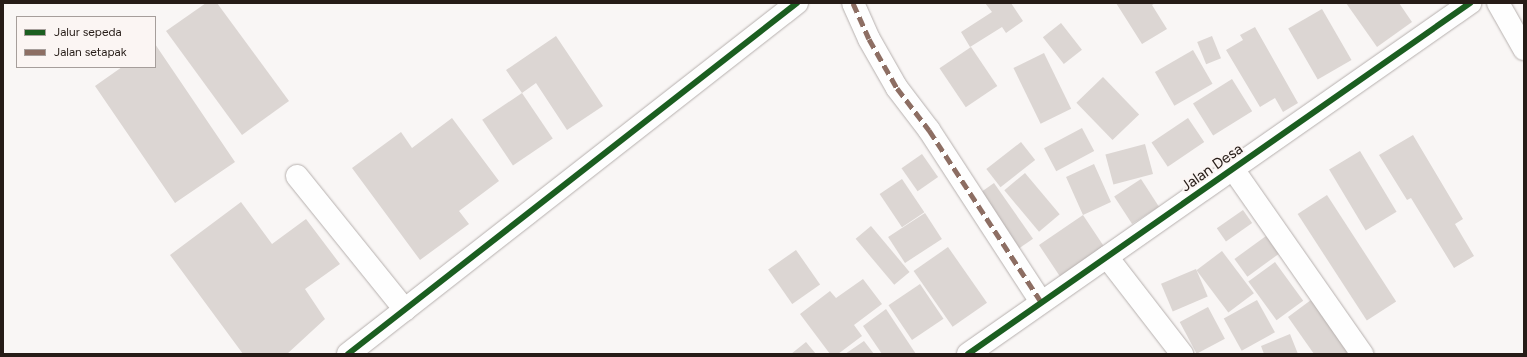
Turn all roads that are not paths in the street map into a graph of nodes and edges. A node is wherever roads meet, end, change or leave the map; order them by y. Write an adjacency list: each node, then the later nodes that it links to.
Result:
1 (797, 3): 10 (street)
2 (853, 3): 9 (street)
3 (1470, 3): 6 (street, Jalan Desa)
4 (1498, 3): 5 (street)
5 (1524, 49)
6 (1233, 169): 8 (street, Jalan Desa); 14 (street)
7 (297, 176): 10 (street)
8 (1107, 257): 9 (street, Jalan Desa); 13 (street)
9 (1041, 302): 12 (street, Jalan Desa)
10 (404, 310): 11 (street)
11 (348, 354)
12 (968, 354)
13 (1182, 354)
14 (1362, 354)

